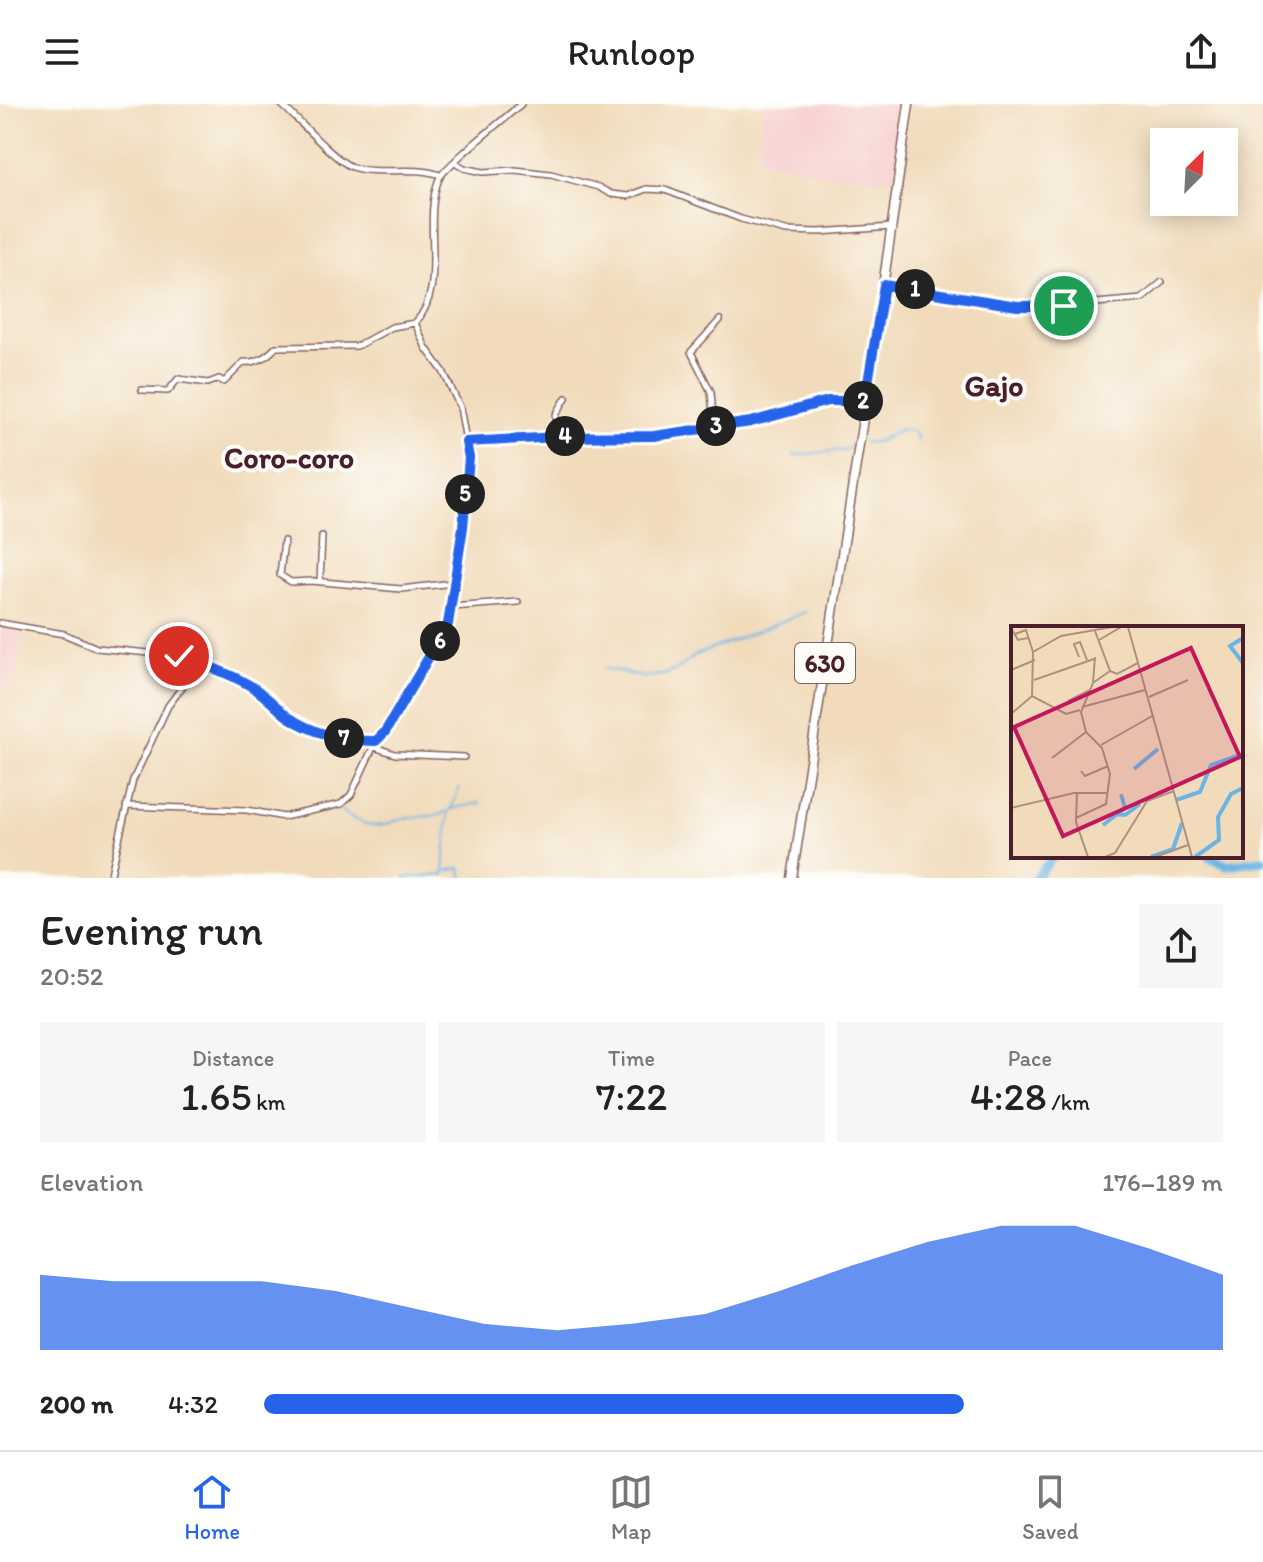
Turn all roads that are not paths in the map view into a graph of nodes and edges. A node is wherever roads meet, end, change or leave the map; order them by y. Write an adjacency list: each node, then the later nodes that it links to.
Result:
1 (281, 104): 5 (street)
2 (521, 104): 4 (street)
3 (909, 104): 6 (main road, 630)
4 (455, 162): 5 (street); 6 (street)
5 (440, 175): 10 (street)
6 (892, 232): 8 (main road, 630)
7 (1162, 282): 8 (street)
8 (884, 285): 13 (main road, 630)
9 (720, 320): 14 (street)
10 (415, 323): 11 (street); 16 (street)
11 (142, 390)
12 (566, 398): 15 (street)
13 (865, 401): 14 (street); 29 (main road, 630)
14 (714, 427): 15 (street)
15 (558, 437): 16 (street)
16 (466, 442): 20 (street)
17 (322, 536): 19 (street)
18 (284, 541): 19 (street)
19 (320, 582): 20 (street)
20 (453, 583): 22 (street)
21 (518, 602): 22 (street)
22 (451, 607): 25 (street)
23 (0, 623): 24 (street)
24 (200, 663): 25 (street); 27 (street)
25 (375, 744): 26 (street); 27 (street)
26 (464, 757)
27 (126, 806): 28 (street)
28 (110, 878)
29 (792, 878)

